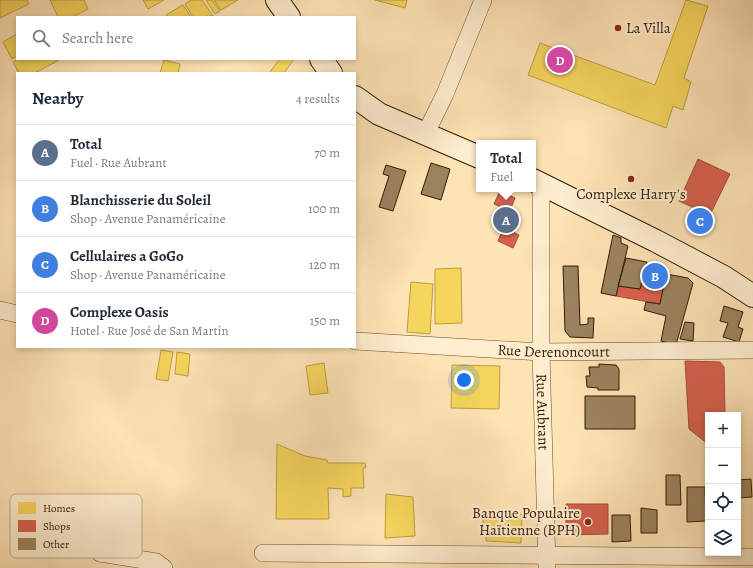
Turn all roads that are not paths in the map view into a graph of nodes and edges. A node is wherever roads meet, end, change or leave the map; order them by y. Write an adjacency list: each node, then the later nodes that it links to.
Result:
1 (277, 0): 3 (main road)
2 (483, 0): 7 (street)
3 (288, 16)
4 (322, 60): 5 (main road)
5 (331, 72)
6 (356, 98): 7 (main road)
7 (425, 135): 8 (main road)
8 (476, 157)
9 (537, 182): 10 (main road); 15 (street, Rue Aubrant)
10 (753, 296)
11 (0, 310): 12 (street)
12 (16, 314)
13 (356, 341): 15 (street, Rue Derenoncourt)
14 (753, 350): 15 (street, Rue Derenoncourt)
15 (541, 352): 19 (street, Rue Aubrant)
16 (263, 553): 19 (street)
17 (753, 557): 19 (street)
18 (131, 558): 20 (street)
19 (547, 562)
20 (164, 568)

